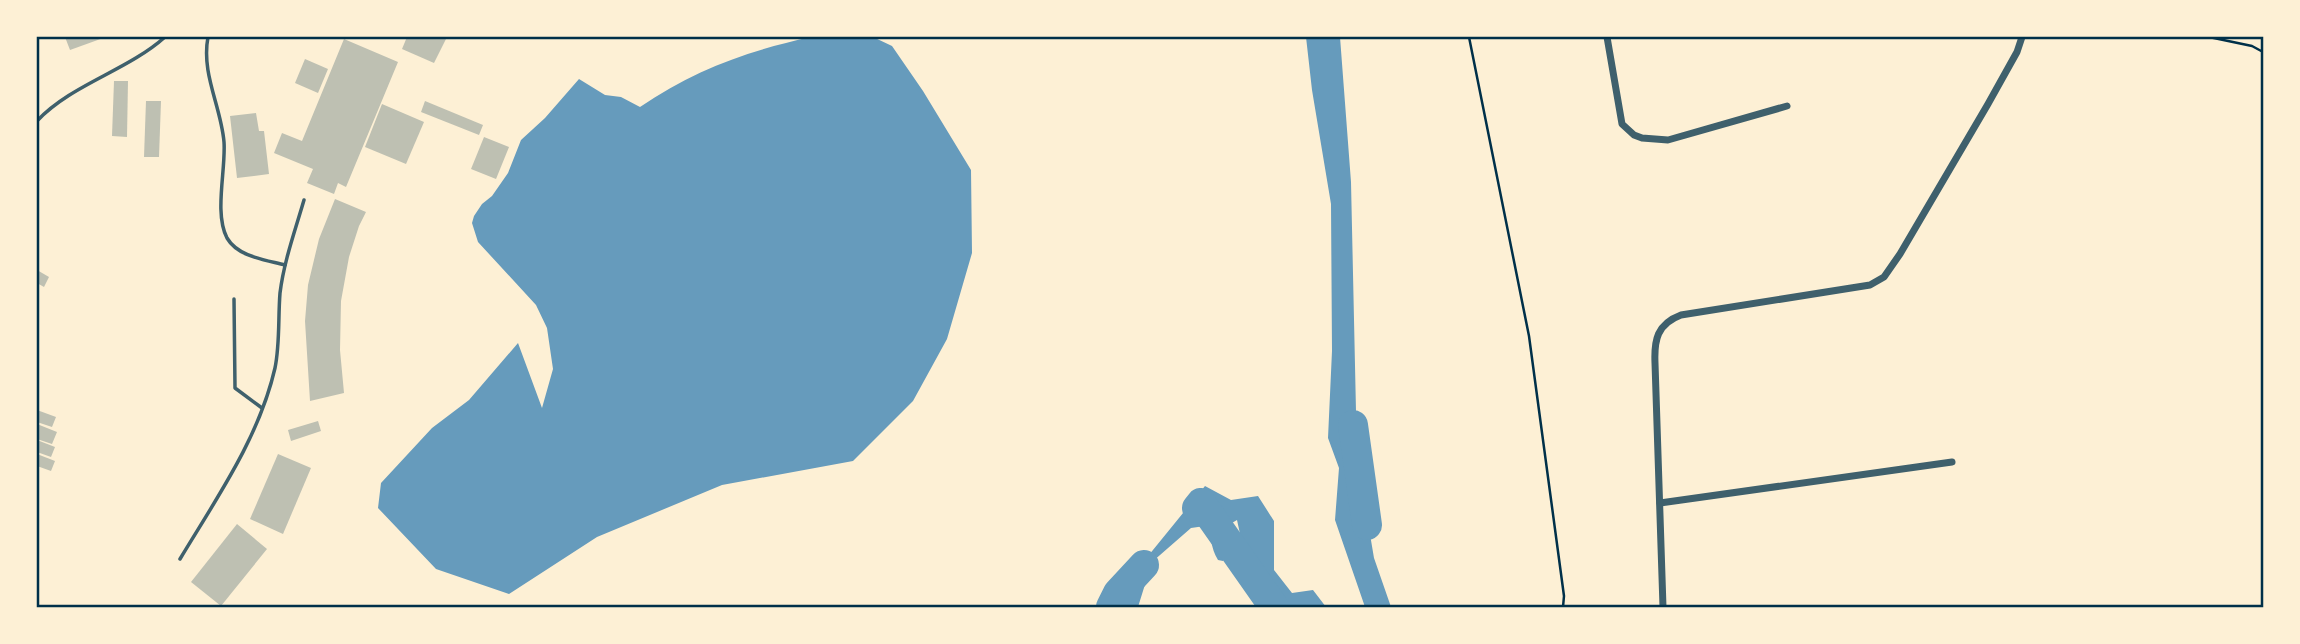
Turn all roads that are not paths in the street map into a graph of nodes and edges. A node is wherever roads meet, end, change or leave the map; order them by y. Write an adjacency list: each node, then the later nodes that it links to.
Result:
1 (165, 37): 6 (lane)
2 (208, 37): 8 (lane)
3 (1607, 37): 5 (street)
4 (2022, 37): 12 (street)
5 (1787, 106)
6 (37, 121)
7 (304, 200): 8 (lane)
8 (285, 265): 10 (lane)
9 (234, 299): 10 (lane)
10 (262, 408): 13 (lane)
11 (1952, 462): 12 (street)
12 (1660, 503): 14 (street)
13 (180, 559)
14 (1663, 607)

